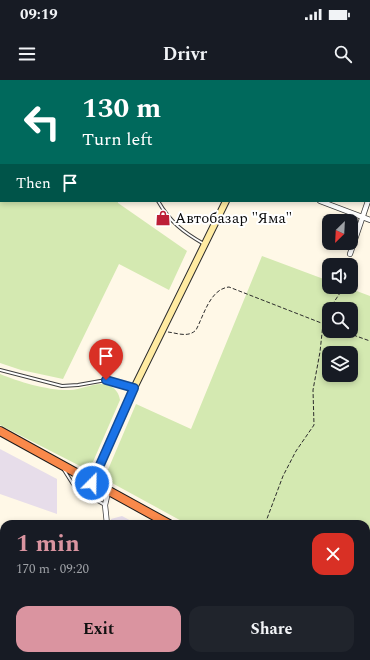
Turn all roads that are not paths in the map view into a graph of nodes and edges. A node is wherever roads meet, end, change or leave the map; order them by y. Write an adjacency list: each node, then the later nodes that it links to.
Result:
1 (159, 202): 7 (lane)
2 (225, 202): 7 (street)
3 (322, 202): 5 (street)
4 (368, 202): 5 (street)
5 (362, 218): 6 (street); 8 (street)
6 (370, 220)
7 (204, 244): 10 (street)
8 (350, 254)
9 (0, 370): 10 (lane)
10 (134, 388): 13 (street)
11 (0, 432): 12 (highway)
12 (63, 467): 13 (highway); 15 (lane)
13 (92, 483): 14 (highway)
14 (108, 492): 15 (street); 17 (highway)
15 (105, 505): 16 (street)
16 (107, 520)
17 (161, 520)

